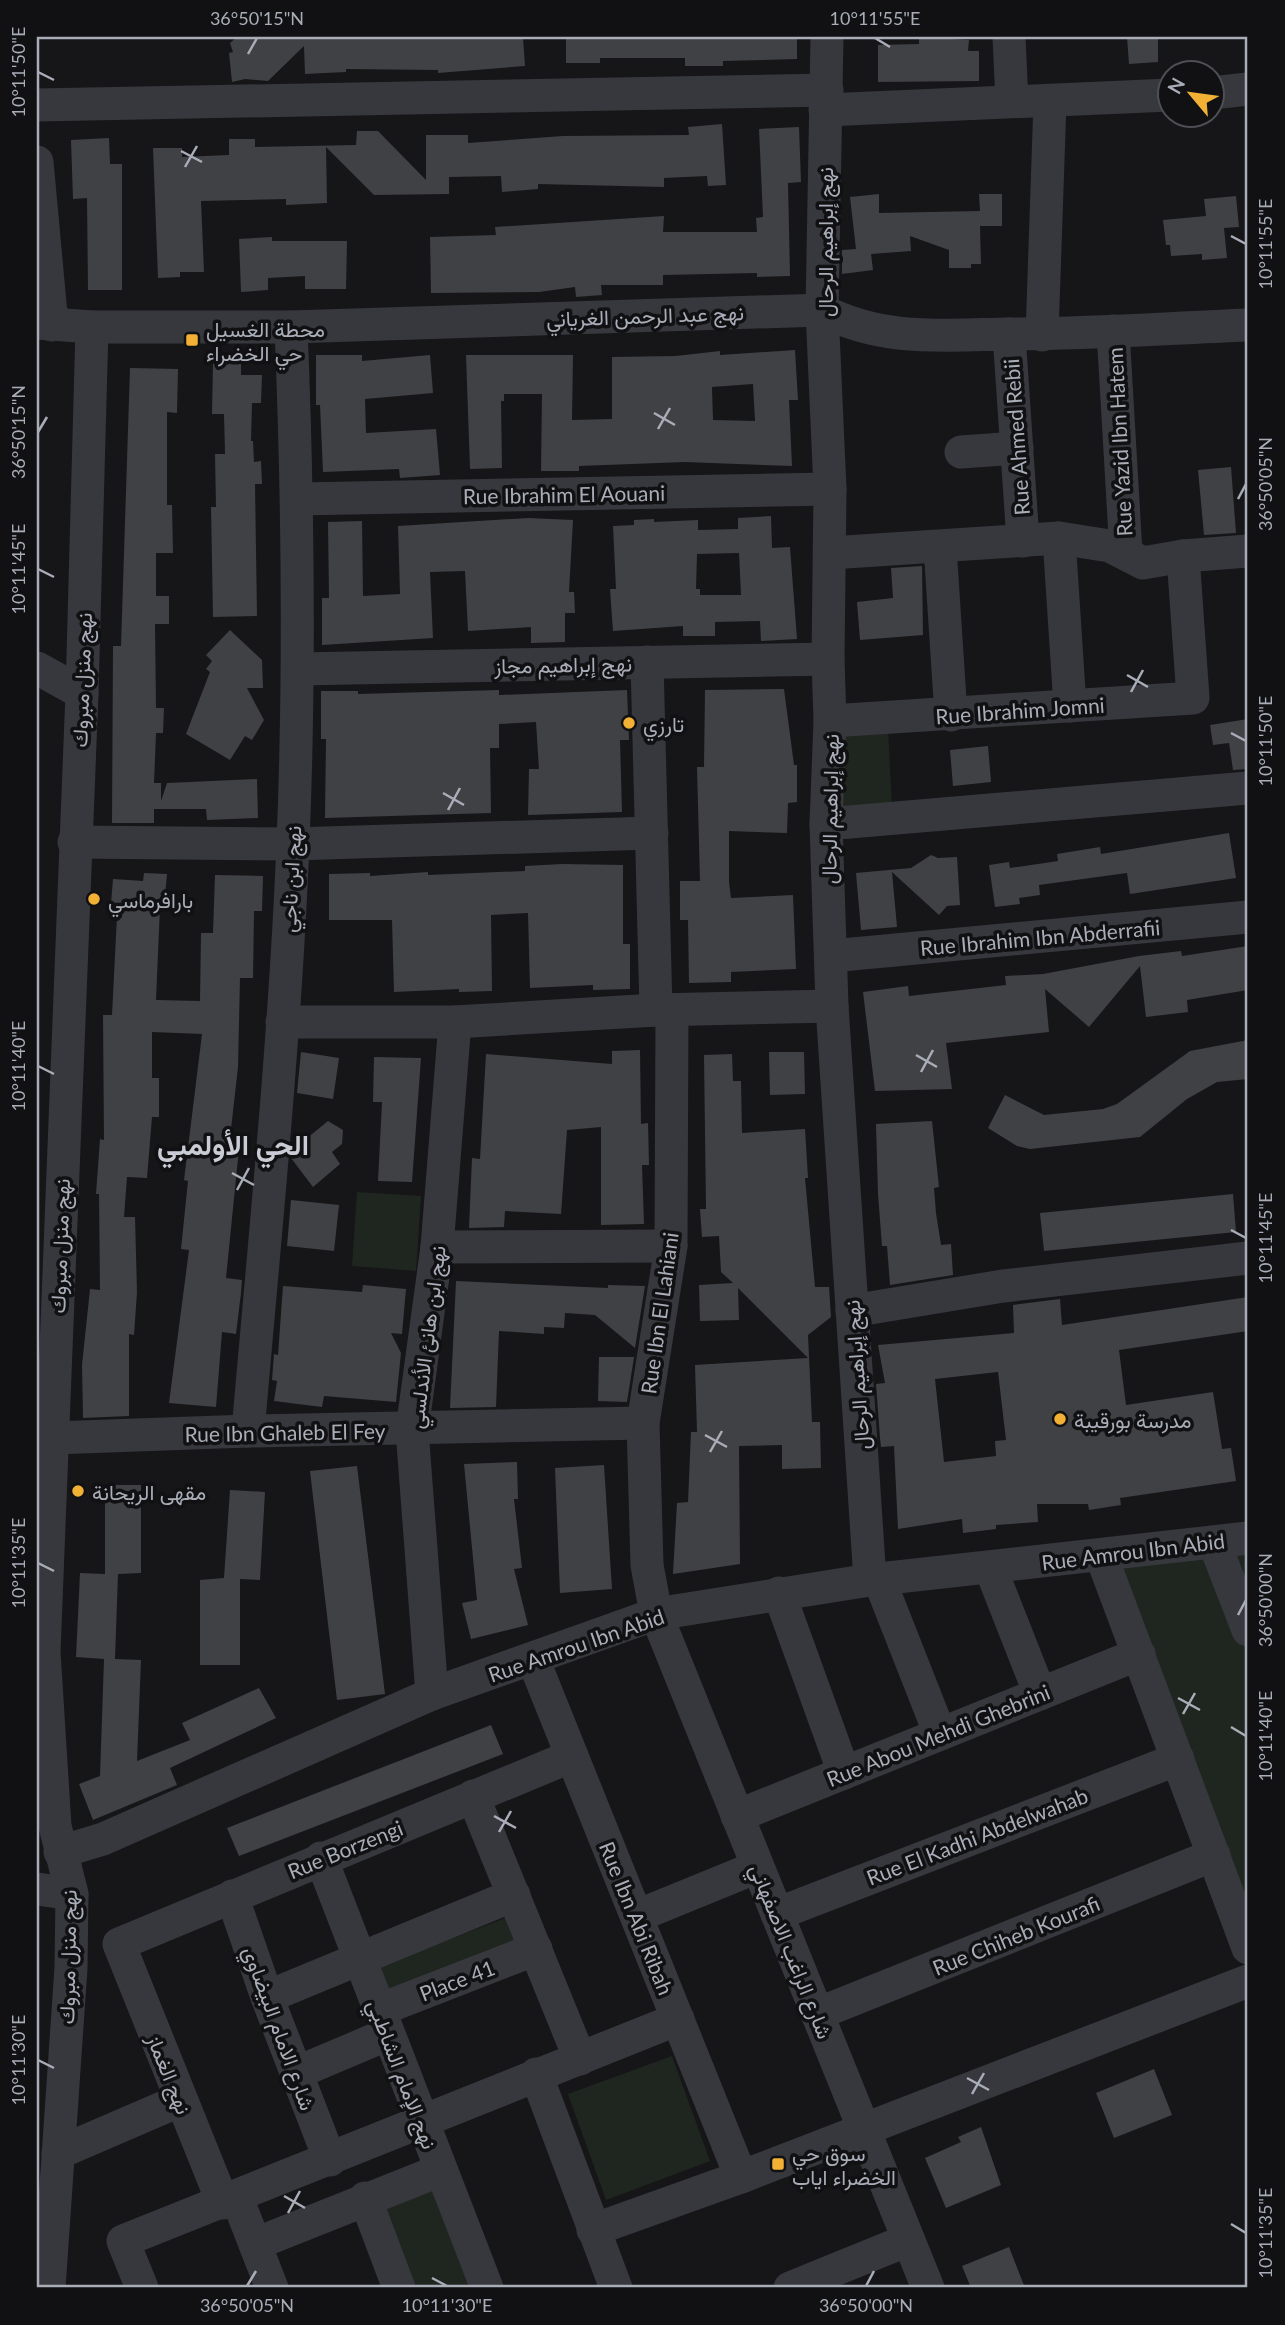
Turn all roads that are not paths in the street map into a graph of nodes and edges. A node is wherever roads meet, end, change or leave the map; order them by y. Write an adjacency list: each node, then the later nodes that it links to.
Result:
1 (827, 37): 6 (street, نهج إبراهيم الرحال)
2 (1009, 37): 7 (street)
3 (1248, 89): 4 (street)
4 (1226, 91)
5 (1156, 96): 8 (street)
6 (826, 100): 7 (street); 9 (street); 11 (street, نهج إبراهيم الرحال)
7 (1012, 101): 8 (street)
8 (1050, 102): 18 (street)
9 (37, 105)
10 (37, 162): 12 (street)
11 (822, 310): 15 (street, نهج عبد الرحمن الغرياني); 17 (street, نهج عبد الرحمن الغرياني); 21 (street, نهج إبراهيم الرحال)
12 (45, 324): 14 (street, نهج عبد الرحمن الغرياني)
13 (1248, 324): 16 (street, نهج عبد الرحمن الغرياني)
14 (92, 327): 15 (street, نهج عبد الرحمن الغرياني); 34 (street, نهج منزل مبروك)
15 (291, 327): 22 (street, نهج ابن ناجي)
16 (1113, 331): 18 (street, نهج عبد الرحمن الغرياني); 28 (street, Rue Yazid Ibn Hatem)
17 (1009, 334): 18 (street, نهج عبد الرحمن الغرياني); 19 (street, Rue Ahmed Rebii)
18 (1042, 335)
19 (1017, 448): 20 (street); 24 (street, Rue Ahmed Rebii)
20 (961, 452)
21 (830, 489): 22 (street, Rue Ibrahim El Aouani); 27 (street, نهج إبراهيم الرحال)
22 (298, 499): 33 (street, نهج ابن ناجي)
23 (1059, 538): 24 (street); 28 (street); 35 (street)
24 (1023, 541): 25 (street)
25 (940, 547): 27 (street); 36 (street)
26 (1248, 551): 29 (street)
27 (830, 553): 30 (street, نهج إبراهيم الرحال)
28 (1126, 553): 29 (street)
29 (1183, 556): 35 (street, Rue Ibrahim Jomni)
30 (828, 659): 31 (street, نهج إبراهيم مجاز); 37 (street, نهج إبراهيم الرحال)
31 (647, 662): 33 (street, نهج إبراهيم مجاز); 40 (street, Rue Ibn El Lahiani)
32 (37, 668): 34 (street)
33 (298, 668): 42 (street, نهج ابن ناجي)
34 (82, 693): 41 (street, نهج منزل مبروك)
35 (1070, 706): 36 (street, Rue Ibrahim Jomni)
36 (951, 715): 37 (street, Rue Ibrahim Jomni)
37 (830, 721): 39 (street, نهج إبراهيم الرحال)
38 (1248, 788): 39 (street)
39 (826, 824): 44 (street, نهج إبراهيم الرحال)
40 (652, 833): 42 (street); 46 (street, Rue Ibn El Lahiani)
41 (74, 842): 42 (street); 49 (street, نهج منزل مبروك)
42 (293, 844): 47 (street, نهج ابن ناجي)
43 (1248, 917): 44 (street, Rue Ibrahim Ibn Abderrafii)
44 (831, 956): 45 (street, نهج إبراهيم الرحال)
45 (832, 1006): 46 (street); 54 (street, نهج إبراهيم الرحال)
46 (664, 1011): 48 (street); 51 (street, Rue Ibn El Lahiani)
47 (282, 1022): 48 (street); 57 (street, نهج ابن ناجي)
48 (454, 1022): 52 (street, نهج ابن هانئ الأندلسي)
49 (50, 1105): 50 (street, نهج منزل مبروك)
50 (49, 1211): 58 (street, نهج منزل مبروك)
51 (671, 1246): 52 (street); 55 (street, Rue Ibn El Lahiani)
52 (437, 1247): 56 (street, نهج ابن هانئ الأندلسي)
53 (1248, 1258): 54 (street)
54 (852, 1311): 63 (street, نهج إبراهيم الرحال)
55 (643, 1423): 56 (street, Rue Ibn Ghaleb El Fey); 65 (street, Rue Ibn El Lahiani)
56 (412, 1430): 57 (street, Rue Ibn Ghaleb El Fey); 70 (street, نهج ابن هانئ الأندلسي)
57 (248, 1431): 58 (street, Rue Ibn Ghaleb El Fey)
58 (53, 1438): 67 (street, نهج منزل مبروك)
59 (1248, 1538): 60 (street, Rue Amrou Ibn Abid)
60 (1214, 1542): 61 (street, Rue Amrou Ibn Abid); 66 (street)
61 (1101, 1555): 62 (street, Rue Amrou Ibn Abid); 68 (street)
62 (990, 1567): 63 (street, Rue Amrou Ibn Abid); 71 (street)
63 (875, 1580): 64 (street, Rue Amrou Ibn Abid); 72 (street, نهج إبراهيم الرحال)
64 (779, 1593): 65 (street, Rue Amrou Ibn Abid); 75 (street)
65 (656, 1614): 69 (street, Rue Amrou Ibn Abid); 77 (street, شارع الراغب الاصفهاني)
66 (1247, 1624)
67 (40, 1652): 78 (street, نهج منزل مبروك)
68 (1139, 1654): 71 (street, Rue Abou Mehdi Ghebrini); 74 (street)
69 (533, 1659): 70 (street, Rue Amrou Ibn Abid); 73 (street, Rue Ibn Abi Ribah)
70 (432, 1694): 78 (street, Rue Amrou Ibn Abid)
71 (1040, 1694): 72 (street, Rue Abou Mehdi Ghebrini)
72 (940, 1734): 75 (street, Rue Abou Mehdi Ghebrini)
73 (572, 1755): 76 (street, Rue Borzengi); 87 (street, Rue Ibn Abi Ribah)
74 (1178, 1759): 79 (street); 86 (street, Rue El Kadhi Abdelwahab)
75 (844, 1773): 77 (street, Rue Abou Mehdi Ghebrini)
76 (474, 1796): 80 (street, Rue Borzengi); 84 (street)
77 (737, 1816): 81 (street, شارع الراغب الاصفهاني)
78 (60, 1852): 83 (street, نهج منزل مبروك)
79 (1214, 1855): 89 (street); 94 (street, Rue Chiheb Kourafi)
80 (321, 1858): 85 (street, Rue Borzengi); 91 (street, نهج الإمام الشاطبي)
81 (757, 1867): 86 (street, شارع الراغب الاصفهاني); 87 (street)
82 (37, 1889): 83 (street)
83 (72, 1894): 103 (street, نهج منزل مبروك)
84 (514, 1895): 90 (street); 91 (street)
85 (232, 1896): 88 (street, Rue Borzengi); 93 (street, شارع الامام البيضاوي)
86 (777, 1914): 94 (street, شارع الراغب الاصفهاني)
87 (637, 1916): 95 (street, Rue Ibn Abi Ribah)
88 (119, 1944): 100 (street, نهج الغماز)
89 (1248, 1948)
90 (536, 1950): 96 (street, Place 41); 97 (street)
91 (359, 1959): 93 (street); 96 (street, نهج الإمام الشاطبي)
92 (1248, 1981): 102 (street)
93 (267, 1997): 98 (street, شارع الامام البيضاوي)
94 (817, 2014): 102 (street, شارع الراغب الاصفهاني)
95 (678, 2019): 97 (street); 106 (street, Rue Ibn Abi Ribah)
96 (383, 2022): 98 (street, Place 41); 101 (street, نهج الإمام الشاطبي)
97 (580, 2059): 99 (street)
98 (296, 2073): 104 (street, شارع الامام البيضاوي)
99 (536, 2074): 101 (street); 109 (street)
100 (181, 2100): 103 (street); 108 (street, نهج الغماز)
101 (422, 2123): 104 (street); 105 (street, نهج الإمام الشاطبي)
102 (863, 2130): 106 (street); 110 (street, شارع الراغب الاصفهاني)
103 (58, 2153): 112 (street, نهج منزل مبروك)
104 (330, 2160): 108 (street)
105 (441, 2169): 107 (street); 116 (street, نهج الإمام الشاطبي)
106 (741, 2177): 109 (street)
107 (365, 2198): 111 (street); 115 (street)
108 (230, 2200): 111 (street, نهج الغماز); 113 (street)
109 (593, 2230): 117 (street)
110 (908, 2240): 118 (street); 119 (street, شارع الراغب الاصفهاني)
111 (255, 2244): 114 (street, نهج الغماز)
112 (49, 2288)
113 (142, 2288)
114 (272, 2288)
115 (398, 2288)
116 (487, 2288)
117 (616, 2288)
118 (790, 2288)
119 (928, 2288)

